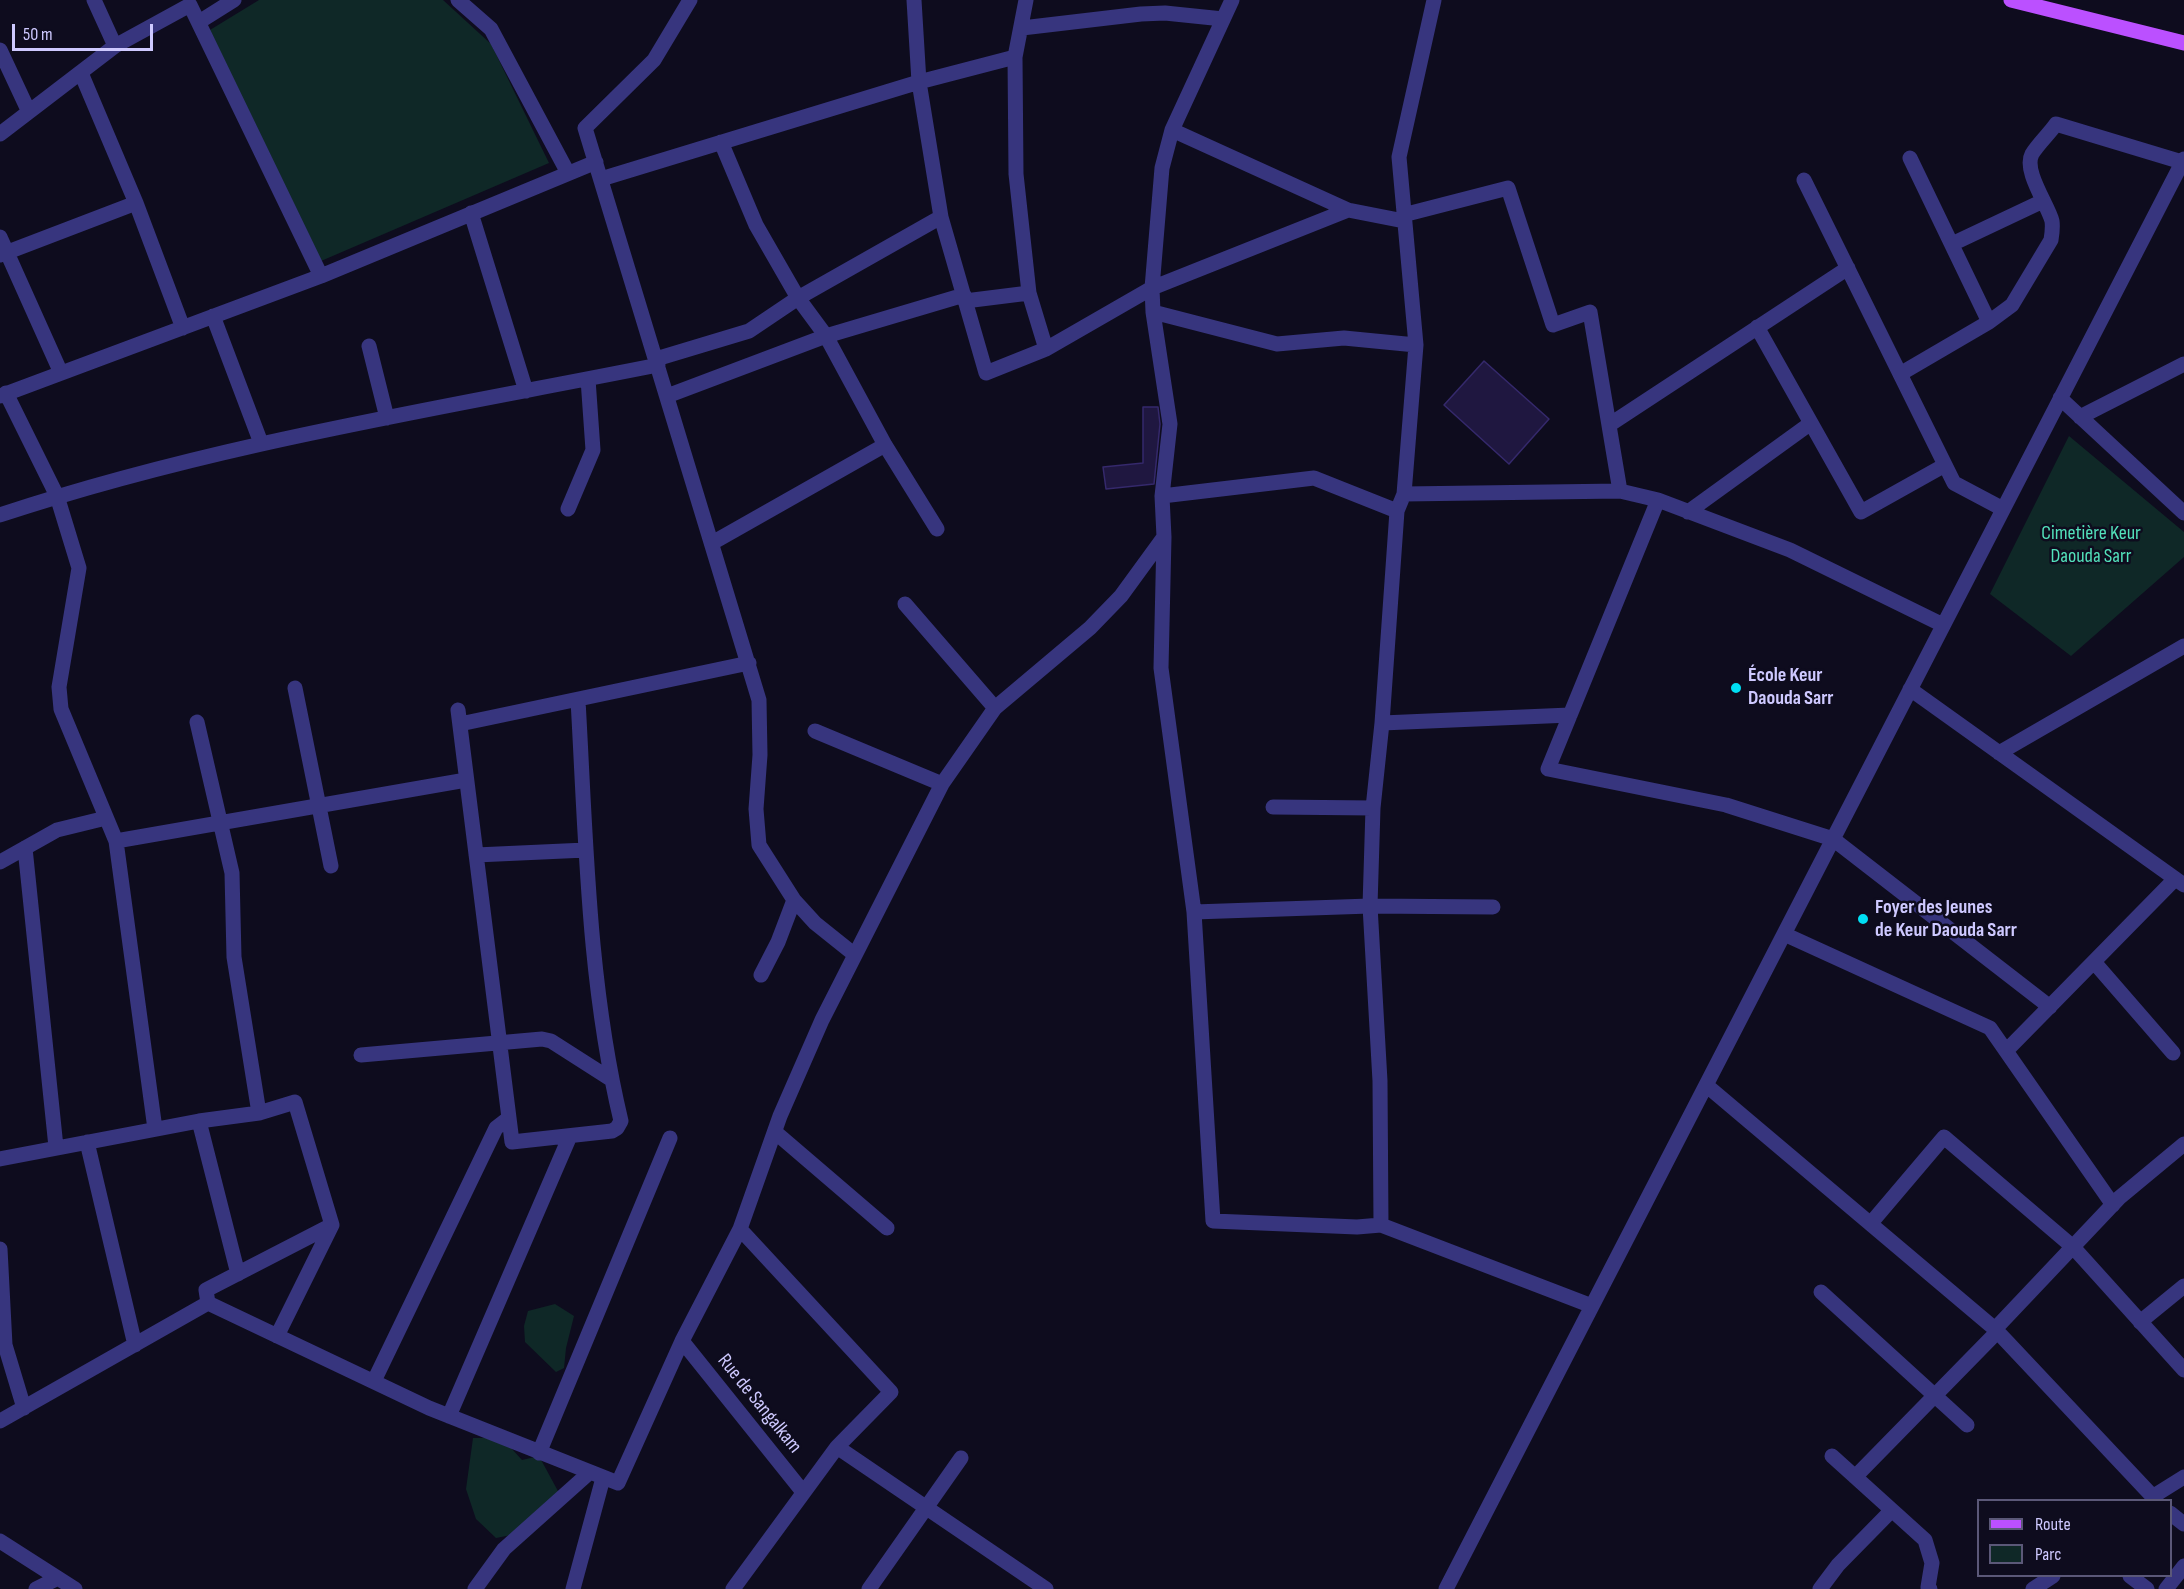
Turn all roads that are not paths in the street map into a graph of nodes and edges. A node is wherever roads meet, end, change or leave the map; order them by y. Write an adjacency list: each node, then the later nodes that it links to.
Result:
1 (94, 0): 14 (street)
2 (458, 0): 26 (street)
3 (914, 0): 18 (street)
4 (1026, 0): 12 (street)
5 (1232, 0): 10 (street)
6 (1434, 0): 34 (street)
7 (2010, 0): 13 (main road)
8 (686, 2): 25 (street)
9 (224, 3): 11 (street)
10 (1223, 18): 12 (street); 20 (street)
11 (199, 22): 14 (street); 39 (street)
12 (1022, 28): 16 (street)
13 (2184, 43)
14 (115, 46): 17 (street)
15 (0, 50): 19 (street)
16 (1015, 57): 18 (street); 41 (street)
17 (81, 73): 19 (street); 30 (street)
18 (919, 82): 22 (street); 33 (street)
19 (29, 112): 21 (street)
20 (1172, 130): 31 (street); 40 (street)
21 (0, 134)
22 (721, 142): 27 (street); 42 (street)
23 (1910, 158): 36 (street)
24 (2183, 160): 29 (street); 61 (street)
25 (596, 162): 26 (street); 27 (street)
26 (568, 173): 32 (street)
27 (601, 179): 53 (street)
28 (1804, 180): 38 (street)
29 (2043, 201): 36 (street); 46 (street)
30 (136, 203): 37 (street); 48 (street)
31 (1348, 210): 34 (street); 40 (street)
32 (471, 213): 39 (street); 58 (street)
33 (941, 217): 42 (street); 43 (street)
34 (1403, 218): 51 (street); 65 (street)
35 (0, 237): 37 (street)
36 (1952, 244): 46 (street)
37 (4, 253): 55 (street)
38 (1848, 268): 47 (street); 56 (street)
39 (321, 276): 45 (street)
40 (1152, 288): 44 (street); 52 (street)
41 (1029, 293): 43 (street); 52 (street)
42 (798, 298): 49 (street); 53 (street)
43 (965, 298): 49 (street); 52 (street)
44 (1153, 312): 51 (street); 72 (street)
45 (213, 316): 48 (street); 66 (street)
46 (1989, 322): 56 (street)
47 (1757, 327): 64 (street); 65 (street)
48 (183, 328): 55 (street)
49 (826, 336): 60 (street); 67 (street)
50 (369, 345): 63 (street)
51 (1416, 345): 70 (street)
52 (1046, 349)
53 (657, 362): 57 (street); 60 (street)
54 (2184, 364): 62 (street)
55 (61, 373): 59 (street)
56 (1900, 374): 68 (street)
57 (588, 379): 58 (street); 74 (street)
58 (526, 392): 63 (street)
59 (3, 395): 71 (street)
60 (667, 396): 82 (street)
61 (2060, 399): 62 (street); 75 (street)
62 (2080, 417): 78 (street)
63 (387, 418): 66 (street)
64 (1811, 423): 68 (street); 77 (street)
65 (1609, 425): 69 (street)
66 (261, 443): 71 (street)
67 (885, 445): 80 (street); 82 (street)
68 (1945, 465): 75 (street)
69 (1620, 491): 70 (street); 73 (street)
70 (1404, 494): 76 (street)
71 (57, 496): 79 (street); 101 (street)
72 (1162, 496): 76 (street); 81 (street)
73 (1658, 500): 77 (street); 91 (street)
74 (568, 509)
75 (2003, 509): 84 (street)
76 (1397, 511): 93 (street)
77 (1688, 512): 84 (street)
78 (2184, 513)
79 (0, 515)
80 (937, 529)
81 (1164, 537): 90 (street); 114 (street)
82 (712, 543): 86 (street)
83 (905, 604): 90 (street)
84 (1943, 625): 88 (street)
85 (2184, 646): 95 (street)
86 (749, 663): 89 (street); 111 (street)
87 (295, 688): 98 (street)
88 (1910, 689): 95 (street); 103 (street)
89 (578, 700): 96 (street); 106 (street)
90 (994, 708): 97 (street)
91 (1570, 715): 93 (street); 103 (street)
92 (197, 722): 102 (street)
93 (1382, 723): 100 (street)
94 (815, 731): 97 (street)
95 (1999, 753): 110 (street)
96 (466, 780): 98 (street); 107 (street)
97 (942, 784): 116 (street)
98 (319, 806): 102 (street); 109 (street)
99 (1273, 807): 100 (street)
100 (1374, 808): 112 (street)
101 (106, 818): 104 (street); 105 (street)
102 (220, 823): 104 (street); 126 (street)
103 (1833, 839): 115 (street); 119 (street)
104 (116, 841): 129 (street)
105 (25, 848): 108 (street); 135 (street)
106 (586, 850): 107 (street); 124 (street)
107 (476, 855): 120 (street)
108 (0, 862)
109 (331, 866)
110 (2179, 882): 117 (street)
111 (795, 900): 116 (street); 118 (street)
112 (1370, 906): 113 (street); 114 (street); 140 (street)
113 (1493, 907)
114 (1194, 912): 140 (street)
115 (1784, 934): 121 (street); 125 (street)
116 (855, 955): 130 (street)
117 (2094, 962): 119 (street); 122 (street)
118 (761, 975)
119 (2049, 1007): 121 (street)
120 (500, 1044): 123 (street); 124 (street); 127 (street)
121 (2006, 1051): 137 (street)
122 (2173, 1053)
123 (361, 1055)
124 (612, 1080): 131 (street)
125 (1706, 1085): 138 (street); 149 (street)
126 (259, 1113): 128 (street); 139 (street)
127 (509, 1118): 131 (street); 157 (street)
128 (199, 1121): 129 (street); 145 (street)
129 (155, 1129): 133 (street)
130 (775, 1132): 141 (street); 142 (street)
131 (570, 1136): 160 (street)
132 (670, 1138): 164 (street)
133 (87, 1142): 135 (street); 154 (street)
134 (2184, 1144): 137 (street)
135 (56, 1148): 136 (street)
136 (0, 1159)
137 (2113, 1204): 143 (street)
138 (1870, 1223): 143 (street); 151 (street)
139 (332, 1225): 145 (street); 152 (street)
140 (1381, 1225): 149 (street)
141 (887, 1228)
142 (740, 1229): 153 (street); 163 (street)
143 (2073, 1247): 150 (street); 151 (street)
144 (0, 1251): 155 (street)
145 (238, 1274): 148 (street)
146 (2184, 1286): 150 (street)
147 (1821, 1292): 158 (street)
148 (208, 1303): 152 (street); 154 (street)
149 (1592, 1306): 188 (street)
150 (2140, 1322): 156 (street)
151 (1997, 1330): 158 (street); 171 (street)
152 (277, 1336): 157 (street)
153 (682, 1341): 167 (street); 170 (street, Rue de Sangalkam)
154 (135, 1345): 159 (street)
155 (3, 1346): 159 (street)
156 (2184, 1370)
157 (374, 1382): 160 (street)
158 (1935, 1395): 162 (street); 168 (street)
159 (24, 1408): 161 (street)
160 (449, 1416): 164 (street)
161 (0, 1421)
162 (1967, 1425)
163 (837, 1447): 170 (street); 172 (street)
164 (539, 1453): 167 (street)
165 (1832, 1456): 168 (street)
166 (961, 1458): 172 (street)
167 (596, 1475): 183 (street); 184 (street)
168 (1855, 1477): 173 (street)
169 (2184, 1477): 171 (street)
170 (803, 1492): 185 (street)
171 (2154, 1499)
172 (926, 1508): 186 (street); 187 (street)
173 (1891, 1511): 189 (street); 190 (street)
174 (2172, 1515): 175 (street)
175 (2184, 1524)
176 (0, 1541): 180 (street)
177 (2184, 1566): 193 (street)
178 (2050, 1577): 191 (street)
179 (2132, 1577): 192 (street)
180 (58, 1578): 181 (street); 182 (street)
181 (36, 1589)
182 (75, 1589)
183 (475, 1589)
184 (573, 1589)
185 (733, 1589)
186 (869, 1589)
187 (1046, 1589)
188 (1446, 1589)
189 (1820, 1589)
190 (1930, 1589)
191 (2033, 1589)
192 (2147, 1589)
193 (2166, 1589)

